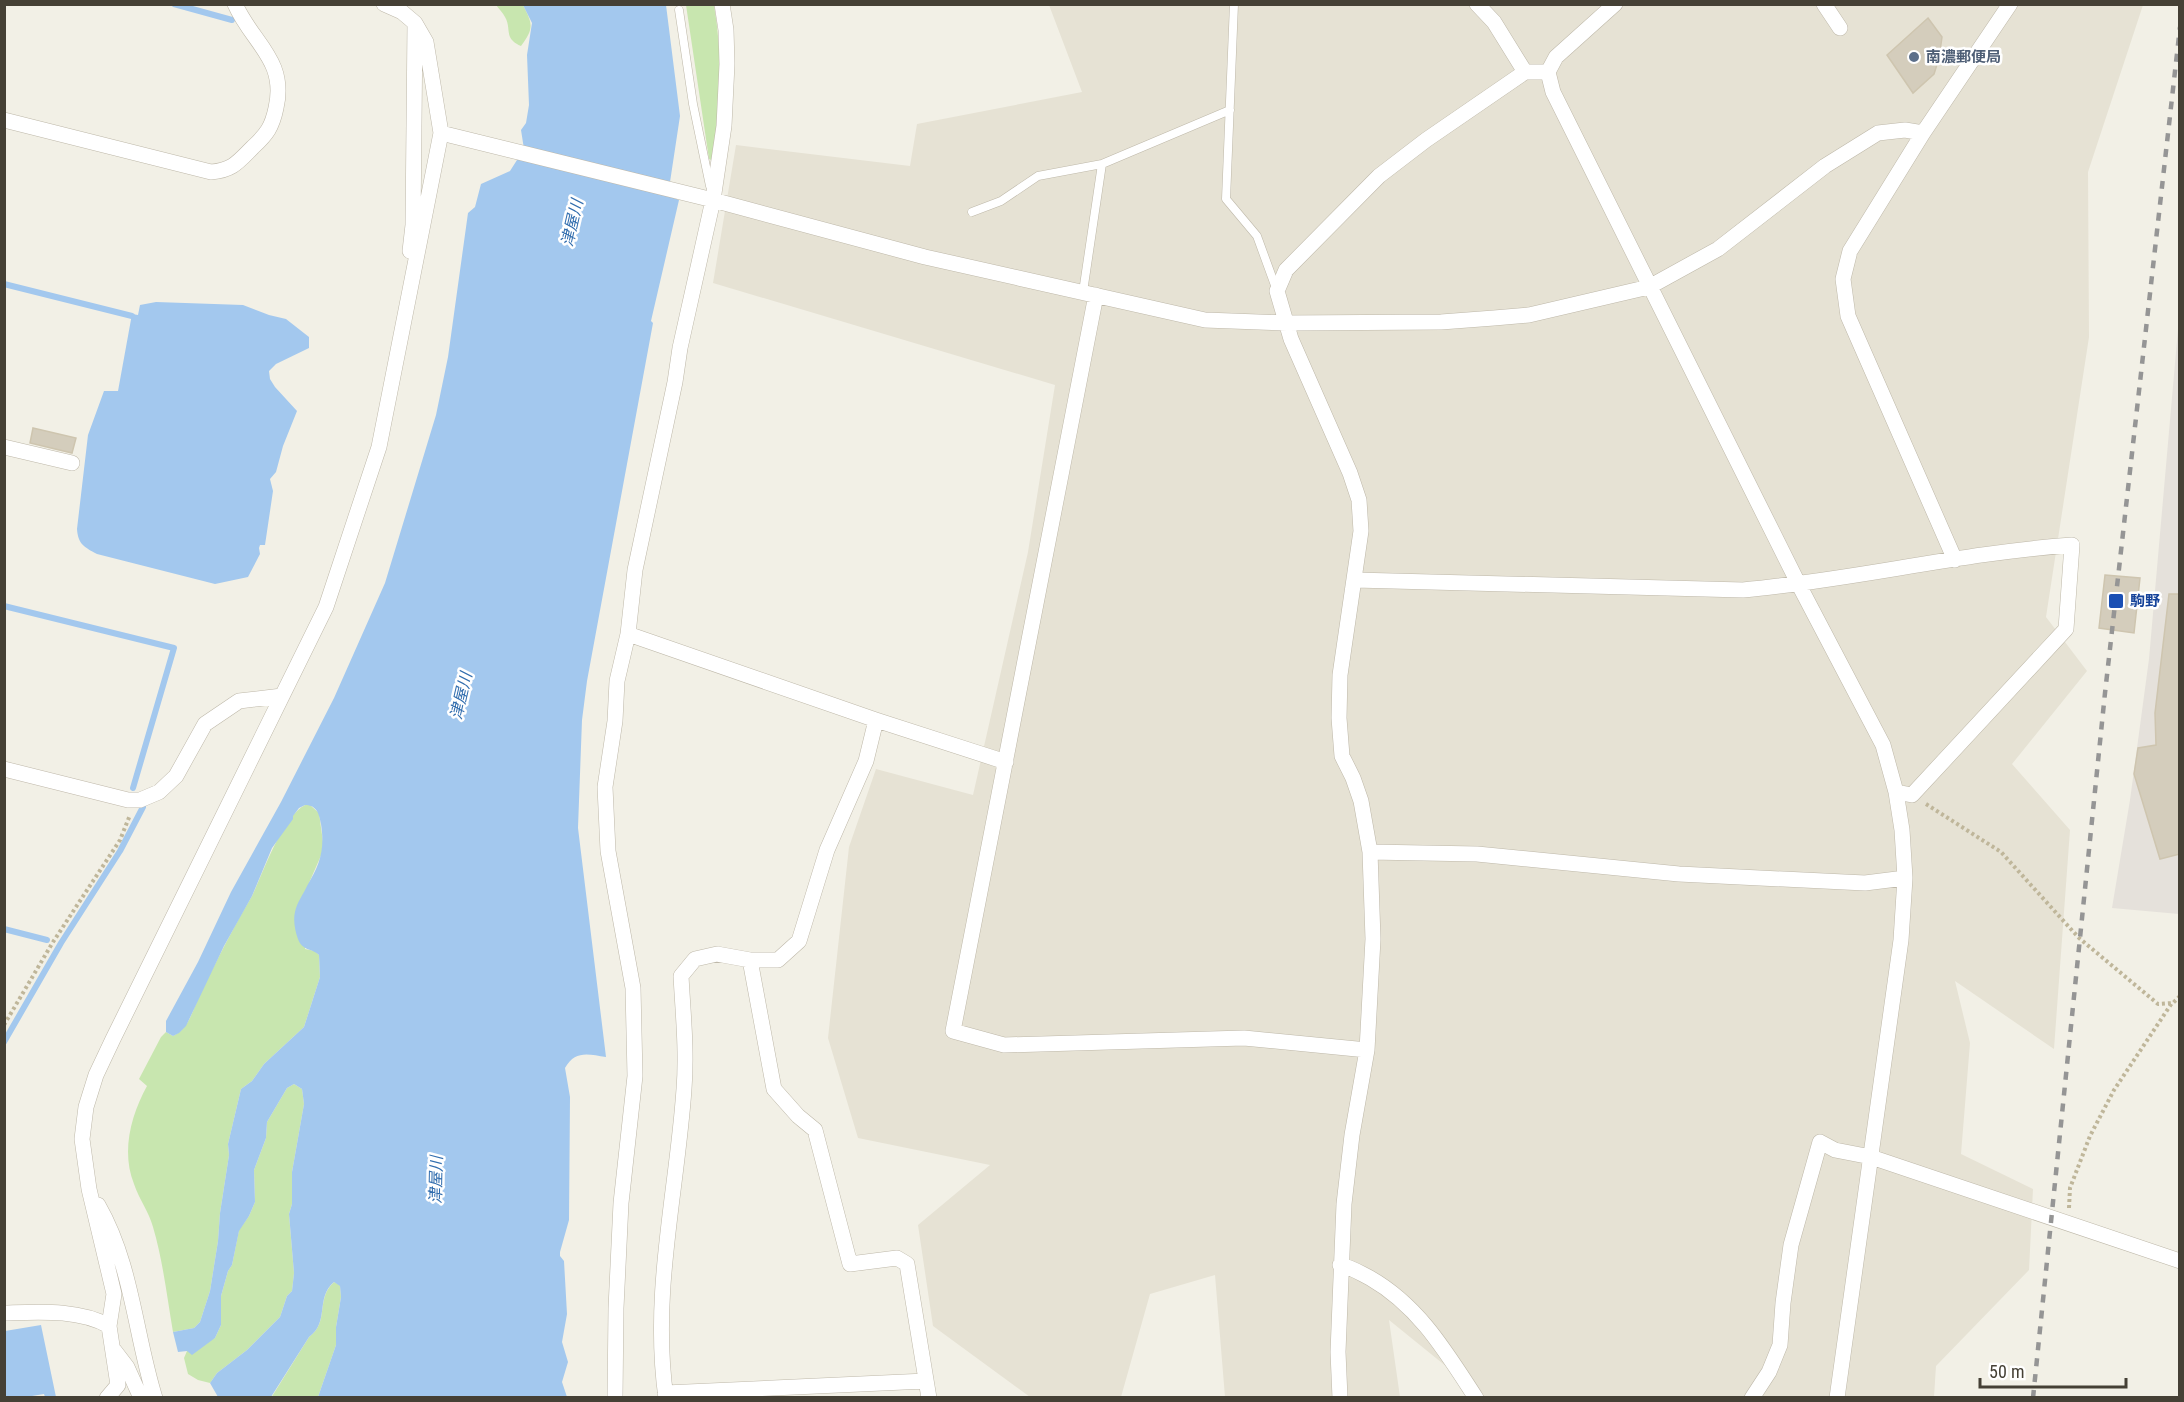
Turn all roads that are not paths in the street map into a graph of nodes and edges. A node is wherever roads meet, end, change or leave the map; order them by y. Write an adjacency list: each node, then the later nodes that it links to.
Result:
1 (235, 4): 15 (street)
2 (384, 4): 10 (street)
3 (722, 4): 19 (street)
4 (1234, 4): 14 (lane)
5 (1477, 4): 12 (street)
6 (1615, 4): 13 (street)
7 (1824, 4): 11 (street)
8 (2010, 4): 17 (street)
9 (679, 10): 19 (lane)
10 (415, 23): 16 (street); 25 (street)
11 (1840, 28)
12 (1525, 72): 13 (street); 22 (street)
13 (1548, 72): 21 (street)
14 (1230, 110): 18 (lane); 22 (lane)
15 (4, 120)
16 (441, 133): 19 (street); 25 (street)
17 (1923, 134): 21 (street); 28 (street)
18 (1102, 164): 20 (lane); 23 (lane)
19 (713, 200): 23 (street); 31 (street)
20 (972, 212)
21 (1649, 287): 24 (street); 30 (street)
22 (1277, 291): 24 (street)
23 (1090, 293): 24 (street); 34 (street)
24 (1287, 323): 29 (street)
25 (398, 355): 32 (street)
26 (4, 447): 27 (street)
27 (72, 464)
28 (1955, 560): 30 (street); 36 (street)
29 (1355, 580): 30 (street); 37 (street)
30 (1799, 585): 36 (street)
31 (628, 634): 33 (street); 53 (street)
32 (282, 696): 35 (street); 42 (street)
33 (876, 720): 34 (street); 39 (street)
34 (1006, 762): 40 (street)
35 (4, 770)
36 (1904, 794): 38 (street)
37 (1370, 852): 38 (street); 40 (street)
38 (1905, 878): 41 (street)
39 (750, 960): 48 (street); 49 (street)
40 (1367, 1050): 44 (street)
41 (1871, 1157): 43 (street); 57 (street); 58 (street)
42 (89, 1189): 46 (street); 52 (street)
43 (2180, 1262)
44 (1340, 1265): 55 (street); 56 (street)
45 (4, 1313): 46 (street)
46 (109, 1326): 47 (street)
47 (114, 1350): 50 (street); 51 (street)
48 (926, 1381): 49 (street); 54 (street)
49 (665, 1395)
50 (107, 1398)
51 (141, 1398)
52 (155, 1398)
53 (615, 1398)
54 (929, 1398)
55 (1340, 1398)
56 (1476, 1398)
57 (1752, 1398)
58 (1837, 1398)

